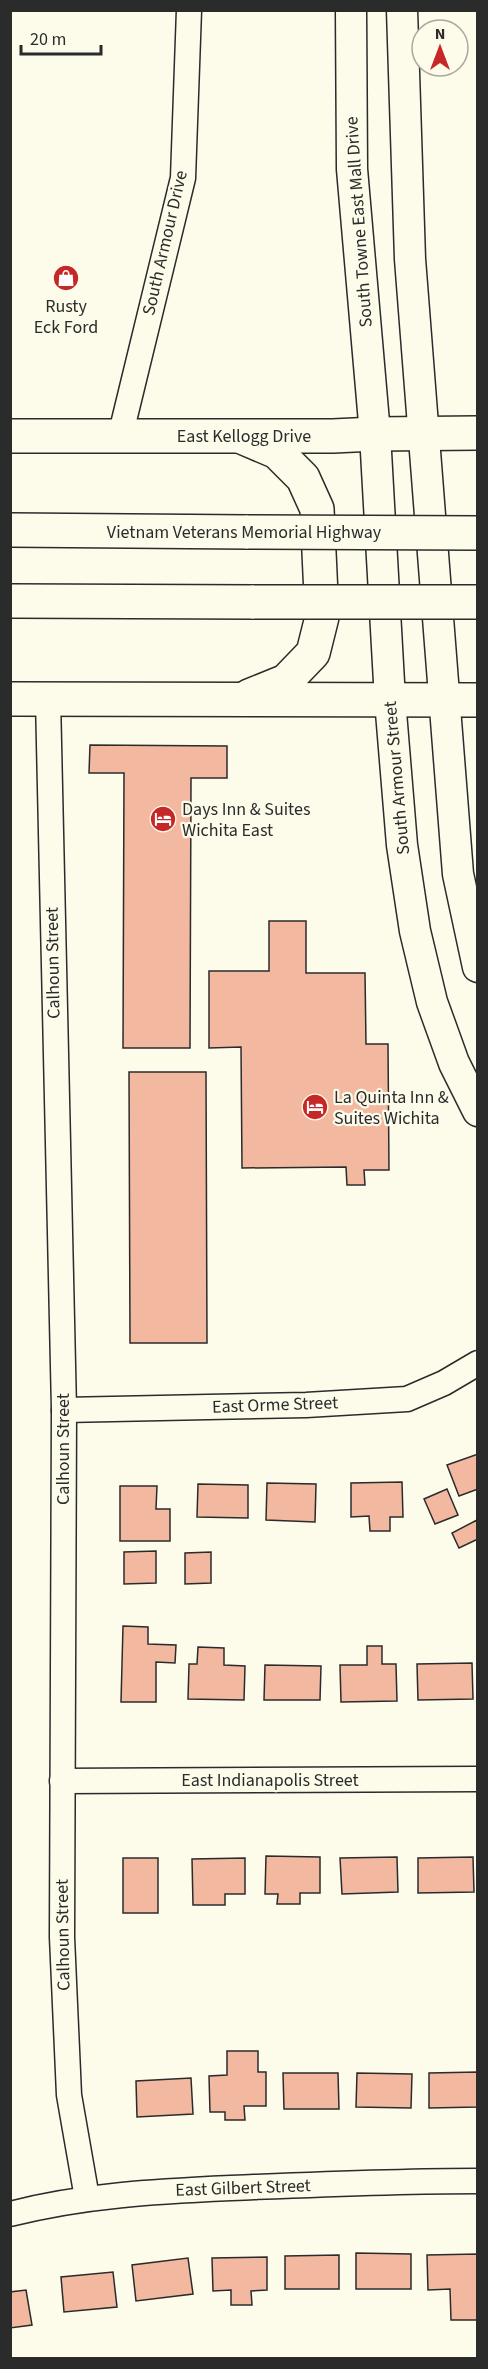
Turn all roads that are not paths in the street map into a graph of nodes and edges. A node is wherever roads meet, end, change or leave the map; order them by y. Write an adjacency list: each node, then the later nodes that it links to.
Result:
1 (189, 10): 9 (street, South Armour Drive)
2 (351, 10): 6 (street, South Towne East Mall Drive)
3 (402, 10): 4 (street)
4 (425, 433): 5 (main road, East Kellogg Drive); 6 (main road, East Kellogg Drive); 18 (street)
5 (477, 433)
6 (375, 434): 7 (main road, East Kellogg Drive); 17 (street, South Armour Street)
7 (238, 435): 9 (main road, East Kellogg Drive); 16 (main road)
8 (10, 436): 9 (main road, East Kellogg Drive)
9 (120, 437)
10 (10, 530): 11 (main road, Vietnam Veterans Memorial Highway, bridge)
11 (477, 533)
12 (10, 601): 13 (main road, bridge)
13 (477, 602)
14 (10, 699): 15 (main road)
15 (48, 699): 16 (main road); 22 (street, Calhoun Street)
16 (240, 700): 17 (main road)
17 (390, 700): 18 (main road); 20 (street, South Armour Street)
18 (462, 700): 19 (street)
19 (477, 967)
20 (477, 1111)
21 (477, 1363): 22 (street, East Orme Street)
22 (64, 1410): 24 (street, Calhoun Street)
23 (477, 1779): 24 (street, East Indianapolis Street)
24 (62, 1781): 26 (street, Calhoun Street)
25 (477, 2181): 26 (street, East Gilbert Street)
26 (87, 2198): 27 (street, East Gilbert Street)
27 (10, 2214)

